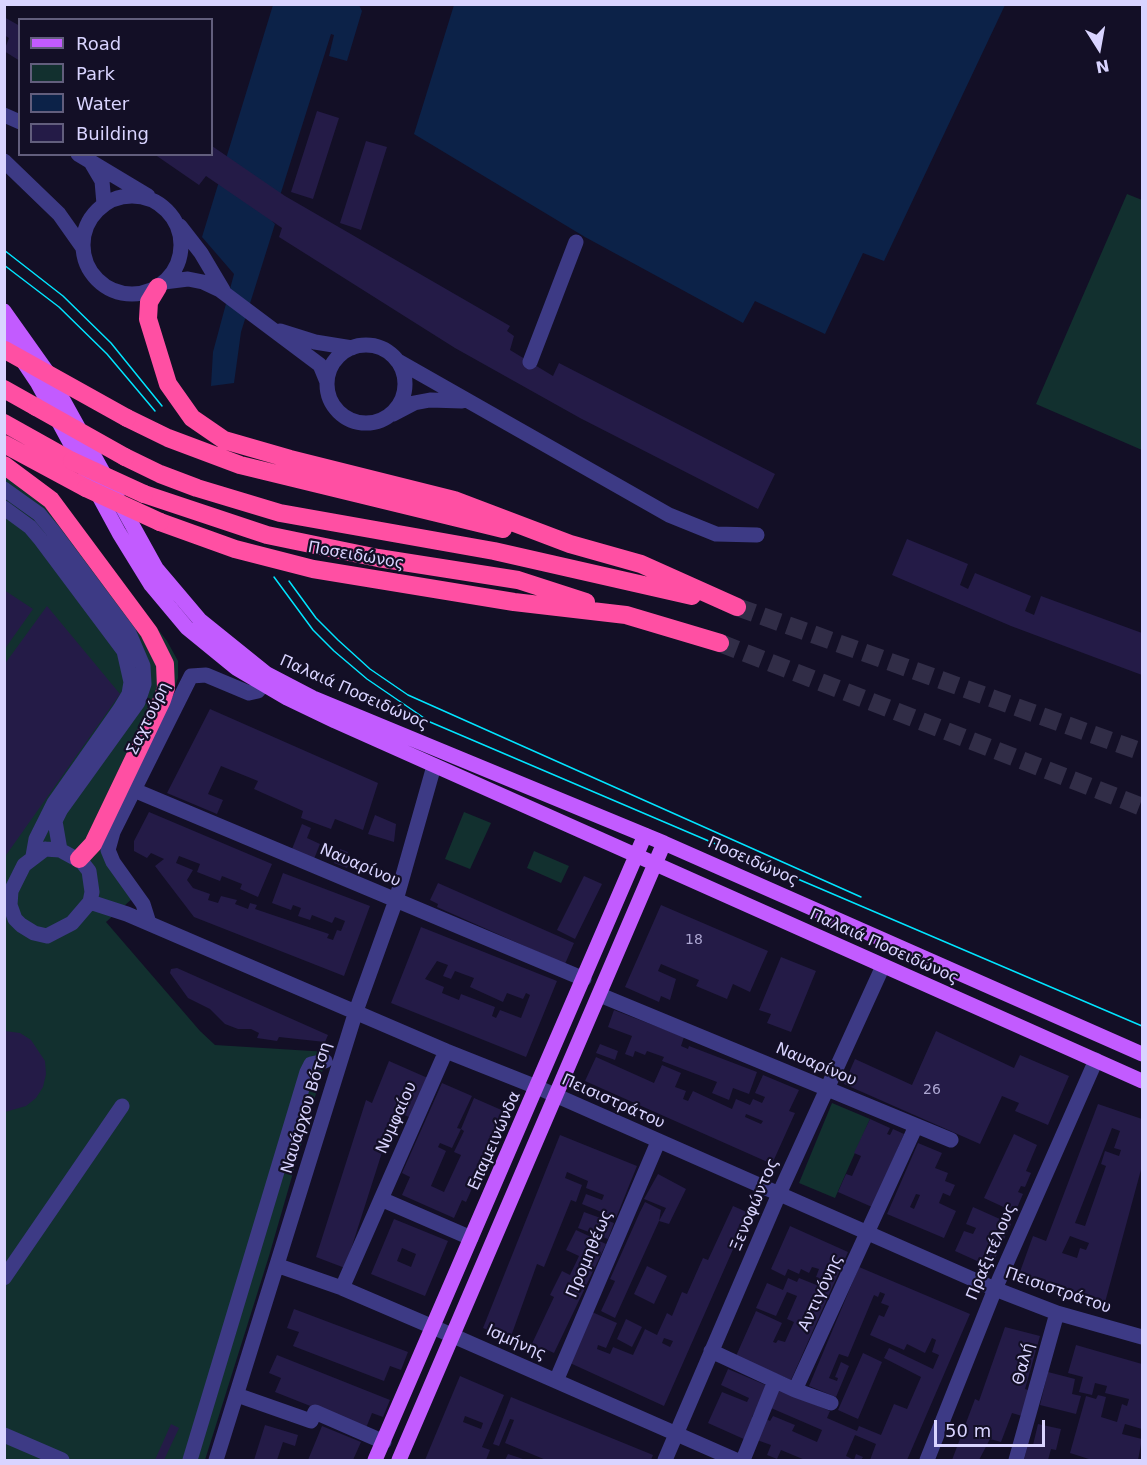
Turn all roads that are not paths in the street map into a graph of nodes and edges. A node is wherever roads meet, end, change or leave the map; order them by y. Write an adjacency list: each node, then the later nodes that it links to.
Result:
1 (4, 115): 2 (street)
2 (18, 121)
3 (84, 158): 5 (street); 6 (street)
4 (4, 161): 7 (street)
5 (159, 203): 6 (street); 8 (street)
6 (98, 210): 7 (street); 10 (street)
7 (59, 214): 10 (street)
8 (171, 215): 11 (street); 12 (street)
9 (576, 242): 19 (street)
10 (83, 248): 11 (street)
11 (161, 285): 12 (street); 30 (highway)
12 (226, 295): 14 (street)
13 (4, 311): 36 (main road, Παλαιά Ποσειδώνος)
14 (269, 327): 16 (street); 20 (street)
15 (4, 333): 33 (main road, Παλαιά Ποσειδώνος)
16 (352, 348): 18 (street); 20 (street)
17 (5, 350): 30 (highway, bridge)
18 (398, 361): 22 (street); 23 (street)
19 (530, 362)
20 (327, 382): 23 (street)
21 (4, 389): 30 (highway, bridge)
22 (468, 401): 23 (street); 29 (street)
23 (391, 415)
24 (4, 423): 31 (highway, bridge)
25 (4, 444): 31 (highway, Ποσειδώνος, bridge)
26 (4, 465): 35 (highway)
27 (4, 489): 38 (street)
28 (4, 508): 39 (street)
29 (757, 535)
30 (570, 544)
31 (626, 615): 32 (highway, Ποσειδώνος)
32 (720, 643)
33 (263, 684): 34 (main road, Παλαιά Ποσειδώνος); 35 (street, Σαχτούρη)
34 (434, 766): 40 (main road, Παλαιά Ποσειδώνος); 43 (street, Ναυάρχου Βότση)
35 (128, 787): 41 (highway); 43 (street, Ναυαρίνου); 46 (street, Σαχτούρη)
36 (645, 835): 37 (main road, Ποσειδώνος); 40 (main road, Επαμεινώνδα)
37 (664, 843): 42 (main road); 45 (main road, Ποσειδώνος)
38 (60, 850): 39 (street); 41 (street)
39 (33, 856): 44 (street)
40 (637, 857): 42 (main road, Παλαιά Ποσειδώνος); 49 (main road, Επαμεινώνδα)
41 (79, 859): 44 (street)
42 (654, 865): 47 (main road, Παλαιά Ποσειδώνος); 51 (main road)
43 (396, 900): 49 (street, Ναυαρίνου); 53 (street, Ναυάρχου Βότση)
44 (90, 902): 46 (street, Πεισιστράτου)
45 (812, 909): 47 (main road); 50 (main road, Παλαιά Ποσειδώνος)
46 (148, 923): 53 (street, Πεισιστράτου)
47 (803, 930): 48 (main road, Παλαιά Ποσειδώνος)
48 (883, 966): 52 (main road, Παλαιά Ποσειδώνος); 60 (street, Ξενοφώντος)
49 (584, 979): 59 (main road, Επαμεινώνδα)
50 (984, 983): 52 (main road); 55 (main road, Παλαιά Ποσειδώνος)
51 (600, 995): 60 (street, Ναυαρίνου); 61 (main road)
52 (973, 1006): 56 (main road, Παλαιά Ποσειδώνος)
53 (356, 1011): 54 (street, Πεισιστράτου); 70 (street, Ναυάρχου Βότση)
54 (446, 1051): 59 (street, Πεισιστράτου); 67 (street, Νυμφαίου)
55 (1143, 1054)
56 (1096, 1060): 58 (main road, Παλαιά Ποσειδώνος); 73 (street, Πραξιτέλους)
57 (326, 1061): 88 (street)
58 (1143, 1081)
59 (539, 1088): 61 (street, Πεισιστράτου); 69 (main road, Επαμεινώνδα)
60 (826, 1088): 63 (street, Ναυαρίνου); 66 (street, Ξενοφώντος)
61 (557, 1096): 65 (street, Πεισιστράτου); 76 (main road)
62 (122, 1106): 71 (street)
63 (916, 1126): 64 (street, Ναυαρίνου); 68 (street, Αντιγόνης)
64 (951, 1140)
65 (658, 1142): 66 (street, Πεισιστράτου); 79 (street, Προμηθέως)
66 (779, 1194): 68 (street, Πεισιστράτου); 78 (street, Ξενοφώντος)
67 (381, 1199): 69 (street); 72 (street, Νυμφαίου)
68 (869, 1233): 73 (street, Πεισιστράτου); 81 (street, Αντιγόνης)
69 (471, 1238): 75 (main road, Επαμεινώνδα)
70 (279, 1266): 72 (street, Ισμήνης); 82 (street, Ναυάρχου Βότση)
71 (4, 1278)
72 (342, 1288): 75 (street, Ισμήνης)
73 (995, 1289): 74 (street, Πεισιστράτου); 95 (street, Πραξιτέλους)
74 (1057, 1313): 77 (street, Πεισιστράτου); 96 (street, Θαλή)
75 (434, 1327): 76 (street, Ισμήνης); 86 (main road, Επαμεινώνδα)
76 (452, 1335): 79 (street, Ισμήνης); 91 (main road)
77 (1143, 1337)
78 (711, 1351): 80 (street); 84 (street, Ξενοφώντος)
79 (556, 1381): 84 (street, Ισμήνης)
80 (775, 1381): 81 (street); 94 (street)
81 (795, 1390): 83 (street)
82 (237, 1395): 86 (street); 89 (street, Ναυάρχου Βότση)
83 (831, 1403)
84 (676, 1434): 92 (street, Ξενοφώντος); 93 (street, Ισμήνης)
85 (4, 1435): 87 (street)
86 (384, 1442): 90 (main road, Επαμεινώνδα)
87 (62, 1461)
88 (190, 1461)
89 (216, 1461)
90 (375, 1461)
91 (399, 1461)
92 (665, 1461)
93 (736, 1461)
94 (744, 1461)
95 (927, 1461)
96 (1016, 1461)

